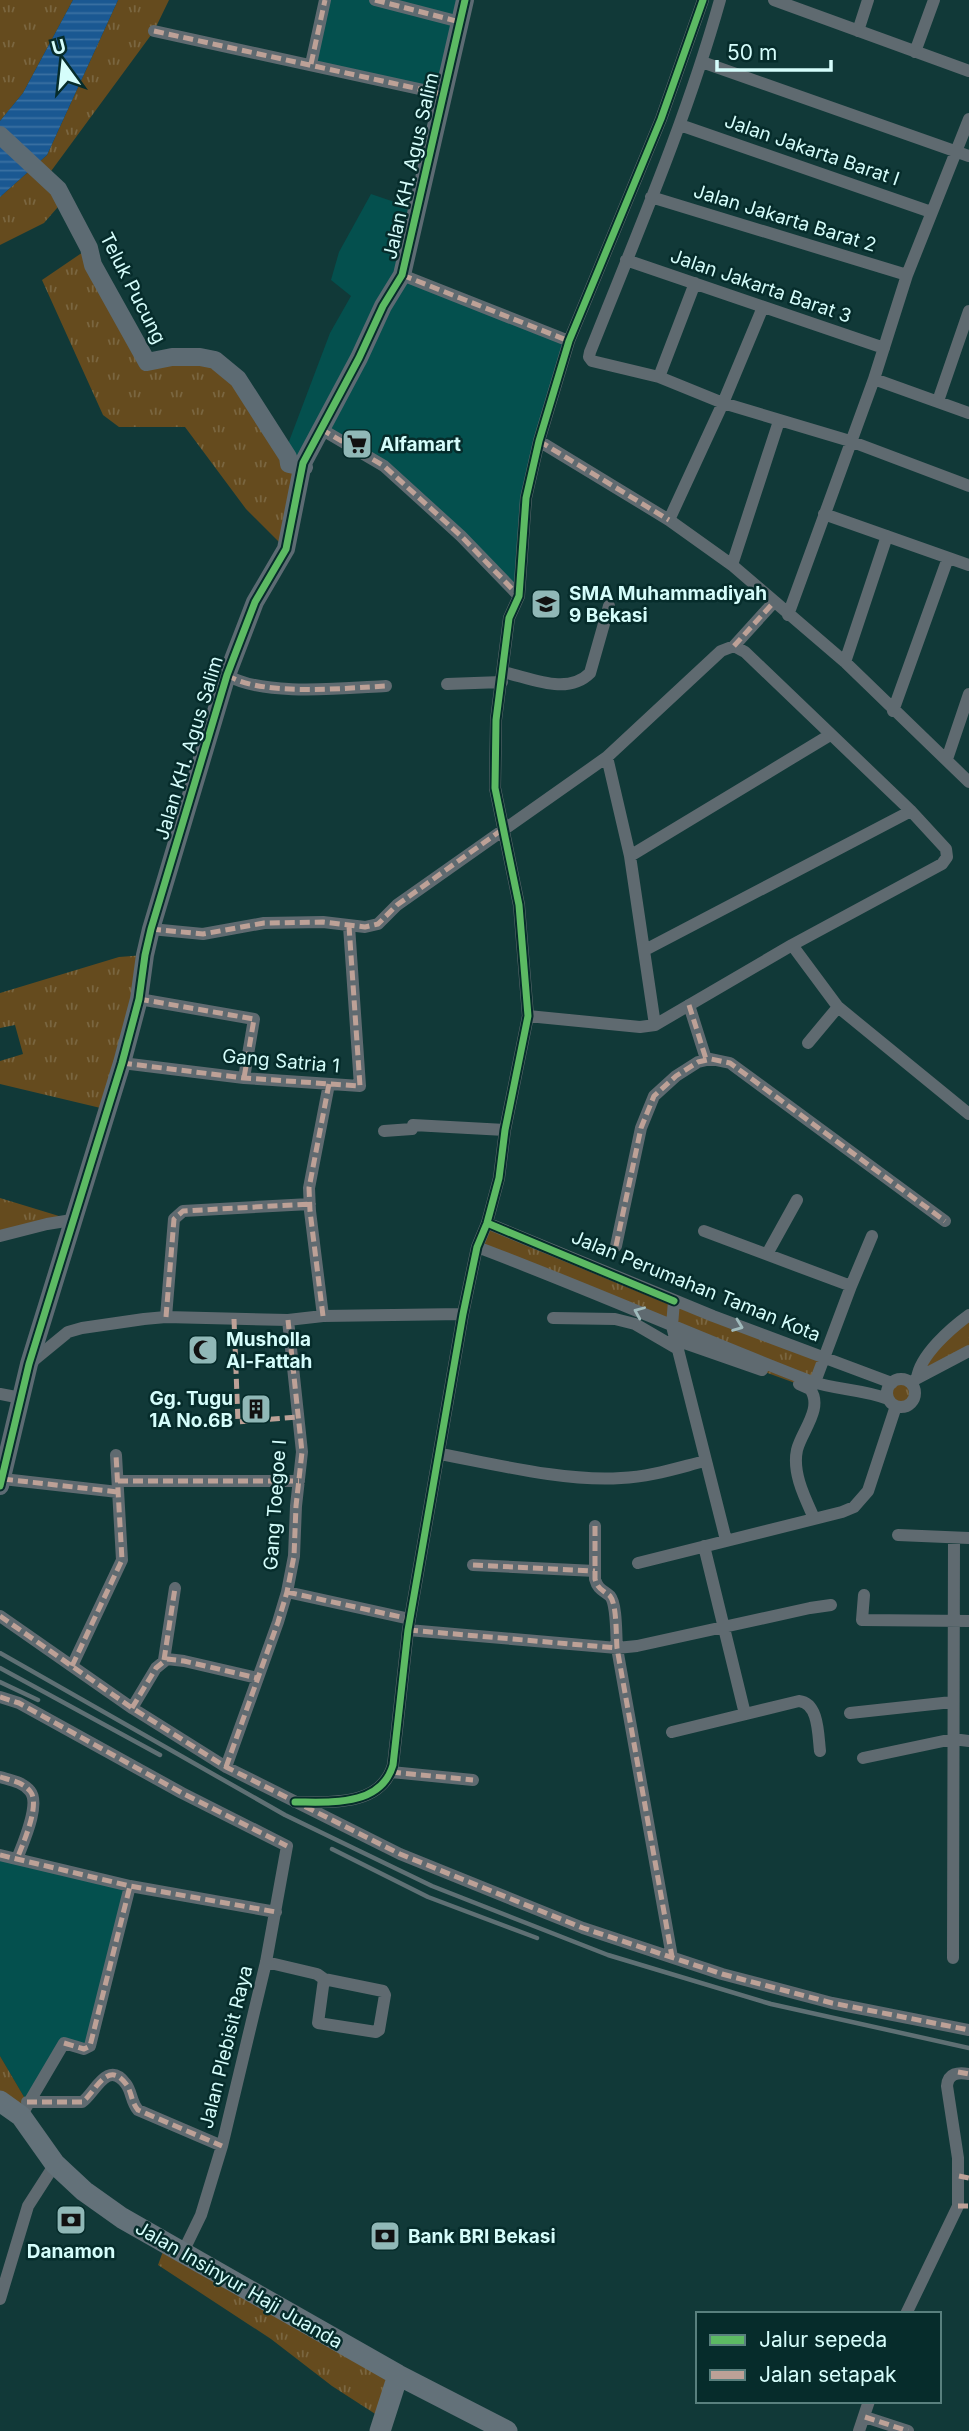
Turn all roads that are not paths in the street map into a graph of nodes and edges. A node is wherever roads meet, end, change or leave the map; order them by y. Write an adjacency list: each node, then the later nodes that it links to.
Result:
1 (325, 0): 15 (street)
2 (375, 0): 10 (street)
3 (465, 0): 10 (street, Jalan KH. Agus Salim)
4 (703, 0): 31 (street)
5 (720, 0): 14 (street)
6 (774, 0): 9 (street)
7 (868, 0): 11 (street)
8 (934, 0): 13 (street)
9 (810, 6): 11 (street)
10 (460, 22): 17 (street, Jalan KH. Agus Salim)
11 (858, 30): 13 (street)
12 (154, 31): 15 (street)
13 (915, 52): 16 (street)
14 (702, 62): 19 (street); 21 (street)
15 (311, 64): 17 (street)
16 (969, 71)
17 (442, 94): 26 (street, Jalan KH. Agus Salim)
18 (969, 118): 21 (street)
19 (680, 125): 23 (street); 24 (street, Jalan Jakarta Barat I)
20 (0, 135): 43 (street, Teluk Pucung)
21 (955, 151): 22 (street); 24 (street)
22 (969, 156)
23 (652, 197): 25 (street); 27 (street, Jalan Jakarta Barat 2)
24 (931, 212): 27 (street)
25 (626, 260): 28 (street, Jalan Jakarta Barat 3); 34 (street)
26 (402, 275): 31 (street); 40 (street, Jalan KH. Agus Salim)
27 (907, 275): 33 (street)
28 (695, 283): 29 (street, Jalan Jakarta Barat 3); 34 (street)
29 (762, 307): 33 (street, Jalan Jakarta Barat 3); 37 (street)
30 (969, 312): 32 (street)
31 (569, 341): 41 (street)
32 (963, 347): 36 (street)
33 (884, 348): 35 (street)
34 (659, 377): 37 (street)
35 (874, 379): 36 (street); 42 (street)
36 (938, 401): 38 (street)
37 (723, 403): 39 (street); 46 (street)
38 (969, 413)
39 (779, 421): 42 (street); 49 (street)
40 (321, 429): 43 (street, Jalan KH. Agus Salim); 51 (street)
41 (539, 441): 46 (street); 51 (street)
42 (850, 441): 44 (street); 45 (street)
43 (304, 467): 57 (street, Jalan KH. Agus Salim)
44 (969, 486)
45 (824, 514): 47 (street); 54 (street)
46 (669, 520): 49 (street)
47 (887, 536): 48 (street); 56 (street)
48 (948, 558): 50 (street); 62 (street)
49 (732, 565): 52 (street)
50 (969, 565)
51 (519, 596): 58 (street)
52 (774, 602): 54 (street); 55 (street)
53 (609, 606): 58 (street)
54 (788, 615): 56 (street)
55 (734, 646): 63 (street); 64 (street)
56 (845, 662): 62 (street)
57 (227, 675): 60 (street); 71 (street, Jalan KH. Agus Salim)
58 (502, 677): 59 (street); 68 (street)
59 (447, 684)
60 (387, 686)
61 (969, 694): 65 (street)
62 (893, 711): 65 (street)
63 (830, 735): 67 (street); 69 (street)
64 (607, 757): 68 (street); 69 (street)
65 (947, 759): 66 (street)
66 (969, 782)
67 (911, 811): 72 (street); 73 (street)
68 (503, 829): 70 (street); 77 (street)
69 (630, 856): 73 (street)
70 (349, 926): 71 (street); 83 (street, Gang Satria 1)
71 (151, 929): 74 (street, Jalan KH. Agus Salim)
72 (792, 945): 75 (street); 76 (street)
73 (645, 950): 78 (street)
74 (139, 999): 81 (street, Jalan KH. Agus Salim); 82 (street)
75 (689, 1005): 78 (street); 80 (street)
76 (838, 1007): 79 (street); 84 (street)
77 (528, 1016): 78 (street); 85 (street)
78 (655, 1024)
79 (808, 1043)
80 (706, 1059): 90 (street); 95 (street)
81 (122, 1063): 82 (street, Gang Satria 1); 89 (street, Jalan KH. Agus Salim)
82 (244, 1077): 83 (street, Gang Satria 1)
83 (329, 1084): 88 (street)
84 (969, 1114)
85 (505, 1130): 86 (street); 91 (street)
86 (384, 1131)
87 (797, 1200): 97 (street)
88 (310, 1204): 102 (street); 103 (street)
89 (72, 1220): 93 (street); 106 (street, Jalan KH. Agus Salim)
90 (945, 1221)
91 (486, 1223): 96 (street); 99 (street, Jalan Perumahan Taman Kota)
92 (704, 1231): 97 (street)
93 (0, 1236)
94 (872, 1236): 98 (street)
95 (617, 1246)
96 (477, 1247): 100 (street); 107 (street, one-way to 96)
97 (766, 1254): 98 (street)
98 (850, 1286): 111 (street)
99 (674, 1301): 107 (street); 111 (street, Jalan Perumahan Taman Kota, one-way to 111)
100 (463, 1314): 102 (street); 119 (street)
101 (969, 1315): 113 (street)
102 (323, 1316): 105 (street)
103 (166, 1317): 105 (street); 108 (street)
104 (553, 1318): 109 (street)
105 (288, 1320): 122 (street, Gang Toegoe I)
106 (43, 1322): 108 (street); 112 (street, Jalan KH. Agus Salim)
107 (671, 1326): 109 (street); 114 (street)
108 (68, 1332): 112 (street)
109 (677, 1344): 121 (street); 125 (street)
110 (969, 1351): 113 (street)
111 (824, 1359): 114 (street); 115 (street, Jalan Perumahan Taman Kota)
112 (29, 1364): 117 (street, Jalan KH. Agus Salim)
113 (913, 1380): 115 (street); 118 (street)
114 (815, 1382): 118 (street)
115 (892, 1383): 118 (street)
116 (0, 1394): 117 (street)
117 (20, 1398): 123 (street, Jalan KH. Agus Salim)
118 (892, 1403): 125 (street)
119 (440, 1454): 121 (street); 142 (street)
120 (116, 1455): 124 (street)
121 (705, 1461): 130 (street)
122 (299, 1481): 124 (street); 136 (street, Gang Toegoe I)
123 (2, 1482): 124 (street)
124 (118, 1486): 146 (street)
125 (814, 1518): 130 (street)
126 (595, 1526): 134 (street)
127 (898, 1535): 128 (street)
128 (954, 1538): 129 (street); 140 (street)
129 (969, 1538)
130 (726, 1540): 131 (street)
131 (704, 1545): 132 (street); 143 (street)
132 (638, 1563)
133 (473, 1564): 134 (street)
134 (595, 1571): 144 (street)
135 (175, 1588): 145 (street)
136 (287, 1592): 142 (street); 147 (street, Gang Toegoe I)
137 (864, 1595): 140 (street)
138 (831, 1605): 143 (street)
139 (0, 1616): 146 (street)
140 (953, 1620): 141 (street); 149 (street)
141 (969, 1621)
142 (409, 1625): 144 (street); 159 (street)
143 (724, 1628): 144 (street); 152 (street)
144 (617, 1648): 167 (street)
145 (164, 1660): 147 (street); 150 (street)
146 (72, 1666): 150 (street)
147 (257, 1678): 158 (street, Gang Toegoe I)
148 (0, 1697): 166 (street, Jalan Plebisit Raya)
149 (952, 1702): 151 (street); 154 (street)
150 (132, 1707): 158 (street)
151 (849, 1713)
152 (745, 1714): 153 (street); 156 (street)
153 (672, 1732)
154 (953, 1740): 155 (street); 157 (street); 168 (street)
155 (969, 1741)
156 (820, 1751)
157 (863, 1758)
158 (226, 1767): 162 (street)
159 (391, 1772): 161 (street); 162 (street)
160 (0, 1777): 164 (street)
161 (473, 1780)
162 (295, 1802): 167 (street)
163 (0, 1855): 164 (street)
164 (17, 1859): 165 (street)
165 (130, 1886): 166 (street); 174 (street)
166 (276, 1912): 169 (street, Jalan Plebisit Raya)
167 (672, 1957): 171 (street)
168 (953, 1958)
169 (266, 1962): 170 (street); 175 (street, Jalan Plebisit Raya)
170 (324, 1979): 170 (street)
171 (969, 2030)
172 (963, 2073): 177 (street)
173 (0, 2101): 174 (main road, Jalan Insinyur Haji Juanda)
174 (24, 2109): 175 (street); 176 (main road, Jalan Insinyur Haji Juanda)
175 (222, 2146): 179 (street, Jalan Plebisit Raya)
176 (55, 2164): 179 (main road, Jalan Insinyur Haji Juanda); 180 (street)
177 (964, 2177): 178 (street)
178 (963, 2206): 181 (street)
179 (183, 2252): 182 (main road, Jalan Insinyur Haji Juanda)
180 (0, 2299)
181 (907, 2312)
182 (398, 2375): 185 (main road); 186 (main road, Jalan Insinyur Haji Juanda)
183 (868, 2403): 184 (street)
184 (864, 2417): 187 (street); 188 (street)
185 (380, 2431)
186 (508, 2431)
187 (859, 2431)
188 (908, 2431)

